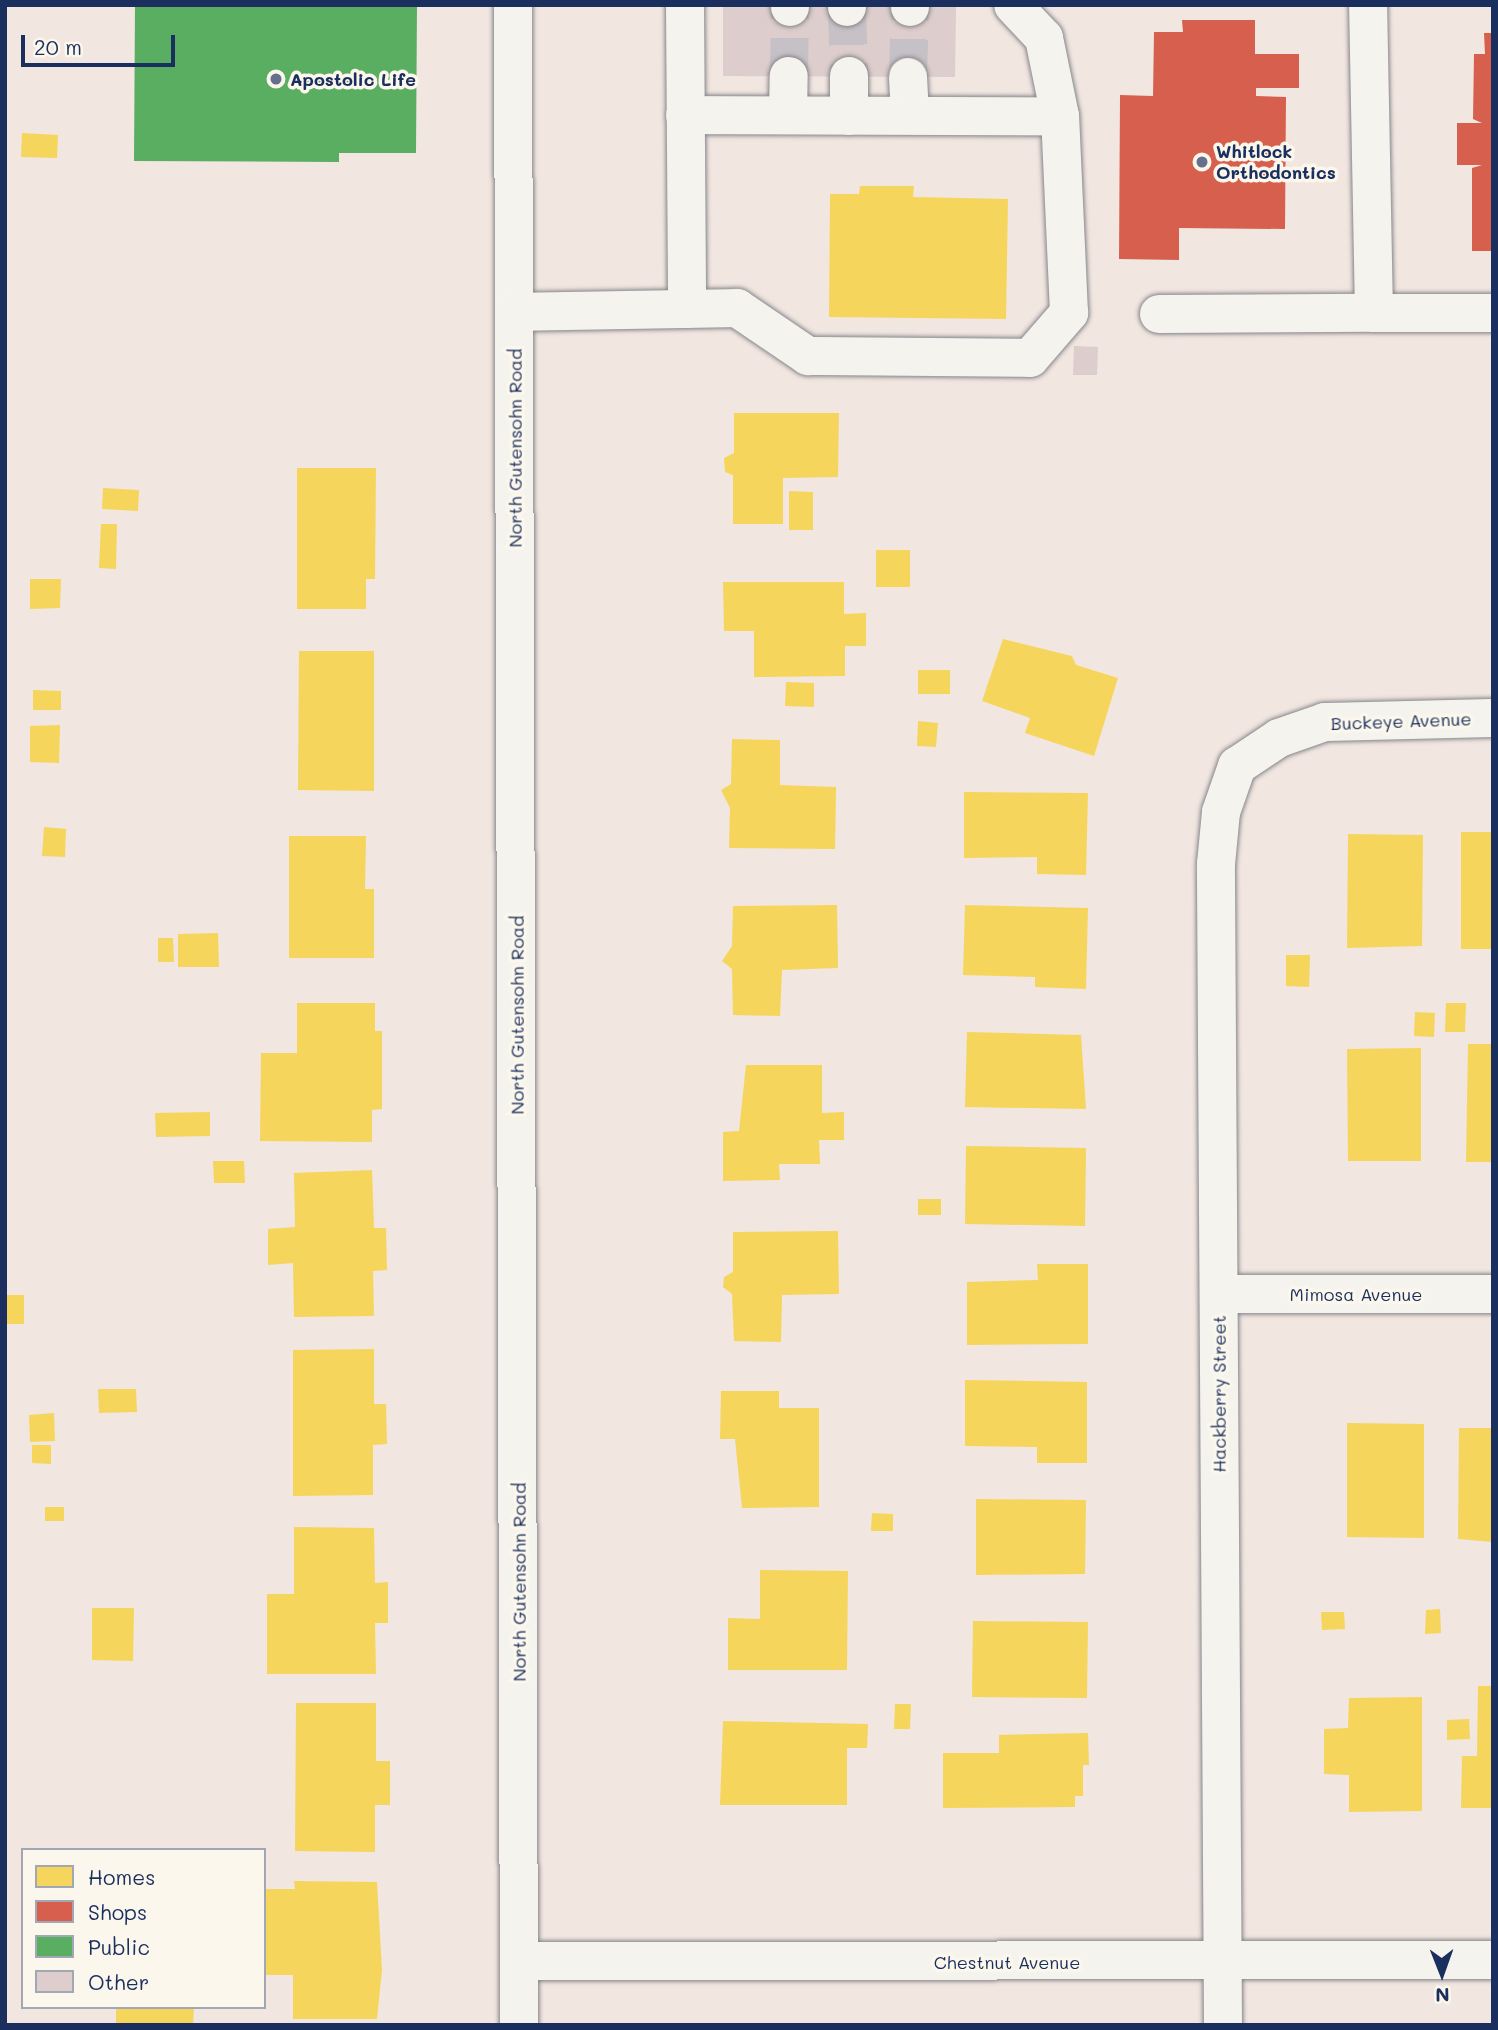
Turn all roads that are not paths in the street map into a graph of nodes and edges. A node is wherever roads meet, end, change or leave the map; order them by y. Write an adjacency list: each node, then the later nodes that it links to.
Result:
1 (513, 5): 14 (street, North Gutensohn Road)
2 (685, 5): 8 (street)
3 (1013, 5): 12 (street)
4 (1368, 5): 15 (street)
5 (789, 76): 9 (street)
6 (849, 76): 11 (street)
7 (908, 77): 10 (street)
8 (685, 115): 9 (street); 13 (street)
9 (788, 115): 11 (street)
10 (910, 115): 11 (street); 12 (street)
11 (849, 116)
12 (1060, 116): 13 (street)
13 (687, 309): 14 (street)
14 (514, 312): 23 (street, North Gutensohn Road)
15 (1374, 313): 16 (street); 17 (street)
16 (1493, 313)
17 (1159, 314)
18 (1493, 718): 19 (street, Buckeye Avenue)
19 (1237, 766): 20 (street, Hackberry Street)
20 (1219, 1294): 21 (street, Mimosa Avenue); 24 (street, Hackberry Street)
21 (1493, 1294)
22 (1493, 1960): 24 (street, Chestnut Avenue)
23 (520, 1961): 24 (street, Chestnut Avenue); 25 (street, North Gutensohn Road)
24 (1223, 1963): 26 (street, Hackberry Street)
25 (519, 2025)
26 (1223, 2025)

